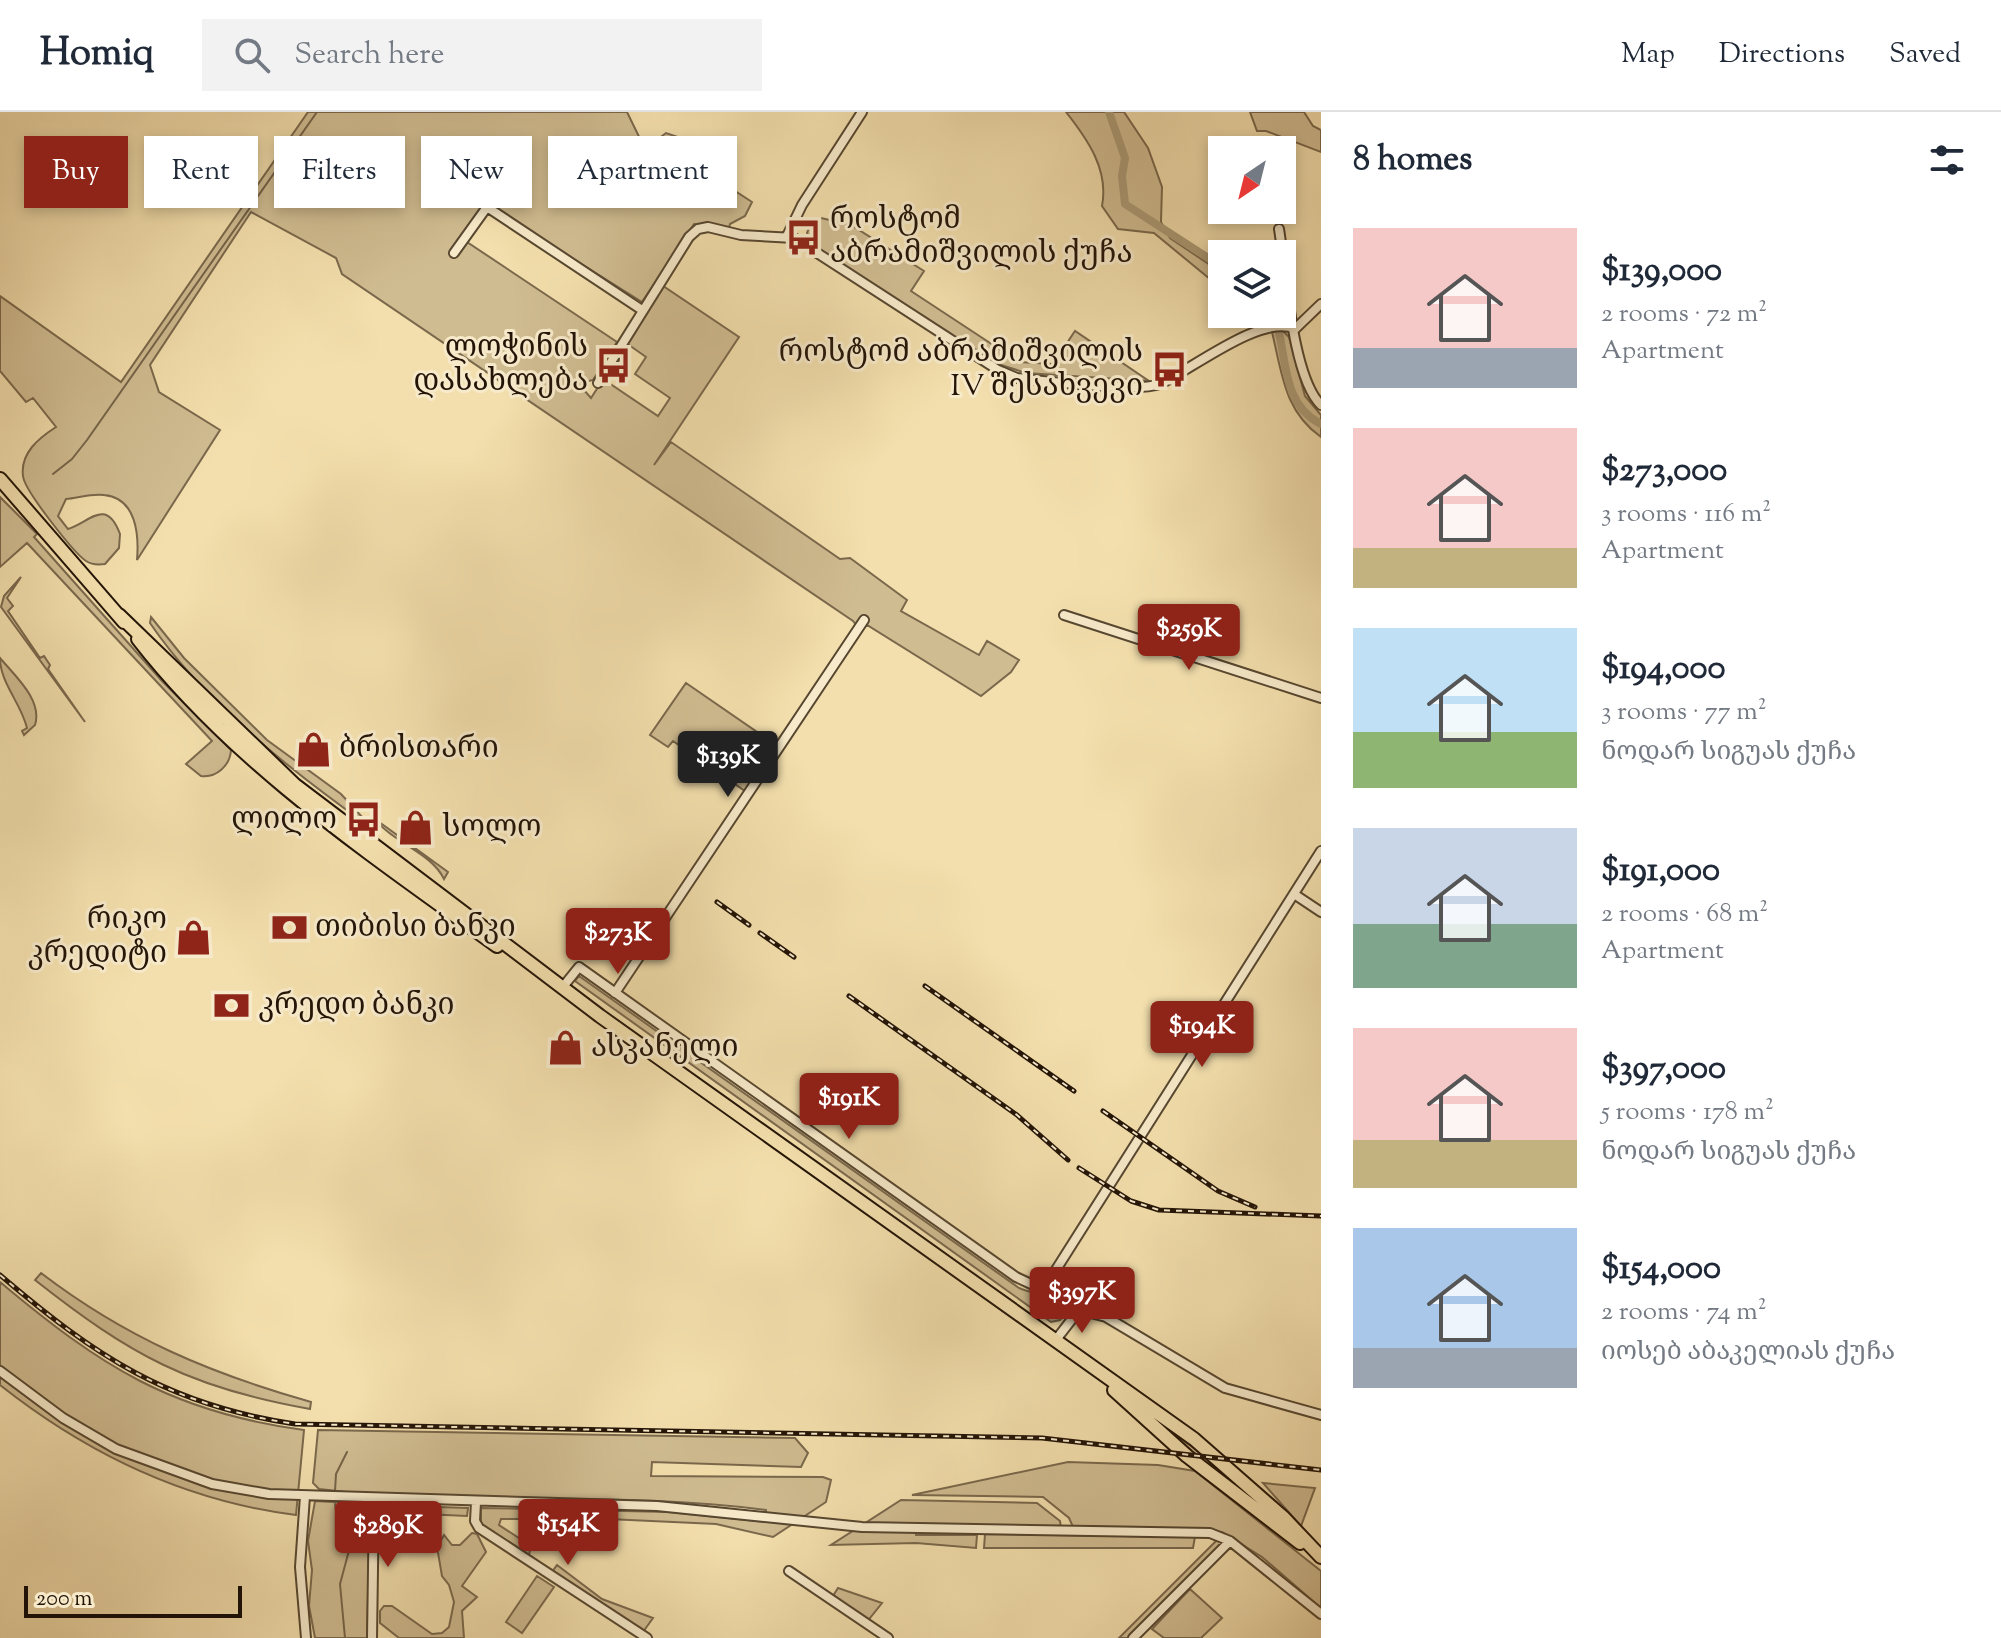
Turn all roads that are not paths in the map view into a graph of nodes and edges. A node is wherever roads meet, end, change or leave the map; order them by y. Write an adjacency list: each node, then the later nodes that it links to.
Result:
1 (862, 112): 3 (street)
2 (1279, 229): 7 (street)
3 (787, 236): 6 (street); 7 (street)
4 (454, 253): 6 (street)
5 (1321, 304): 7 (street)
6 (642, 310): 8 (street)
7 (1295, 329): 9 (street)
8 (598, 383)
9 (1321, 405)
10 (0, 479): 17 (highway)
11 (1064, 615): 13 (street)
12 (864, 620): 18 (street)
13 (1321, 698)
14 (1321, 851): 15 (street)
15 (1294, 894): 16 (street); 19 (street)
16 (1321, 912)
17 (558, 985): 18 (street); 21 (highway)
18 (615, 993): 19 (street)
19 (1054, 1284): 20 (street)
20 (1079, 1310): 21 (street); 24 (street)
21 (1055, 1341): 22 (highway)
22 (1085, 1363): 22 (highway)
23 (0, 1371): 25 (street)
24 (1321, 1415)
25 (305, 1496): 26 (street); 32 (street)
26 (374, 1500): 27 (street); 33 (street)
27 (476, 1502): 28 (street); 34 (street)
28 (1230, 1541): 30 (street); 31 (street)
29 (789, 1571): 35 (street)
30 (1321, 1614)
31 (1136, 1634): 36 (street)
32 (306, 1638)
33 (372, 1638)
34 (647, 1638)
35 (888, 1638)
36 (1149, 1638)

